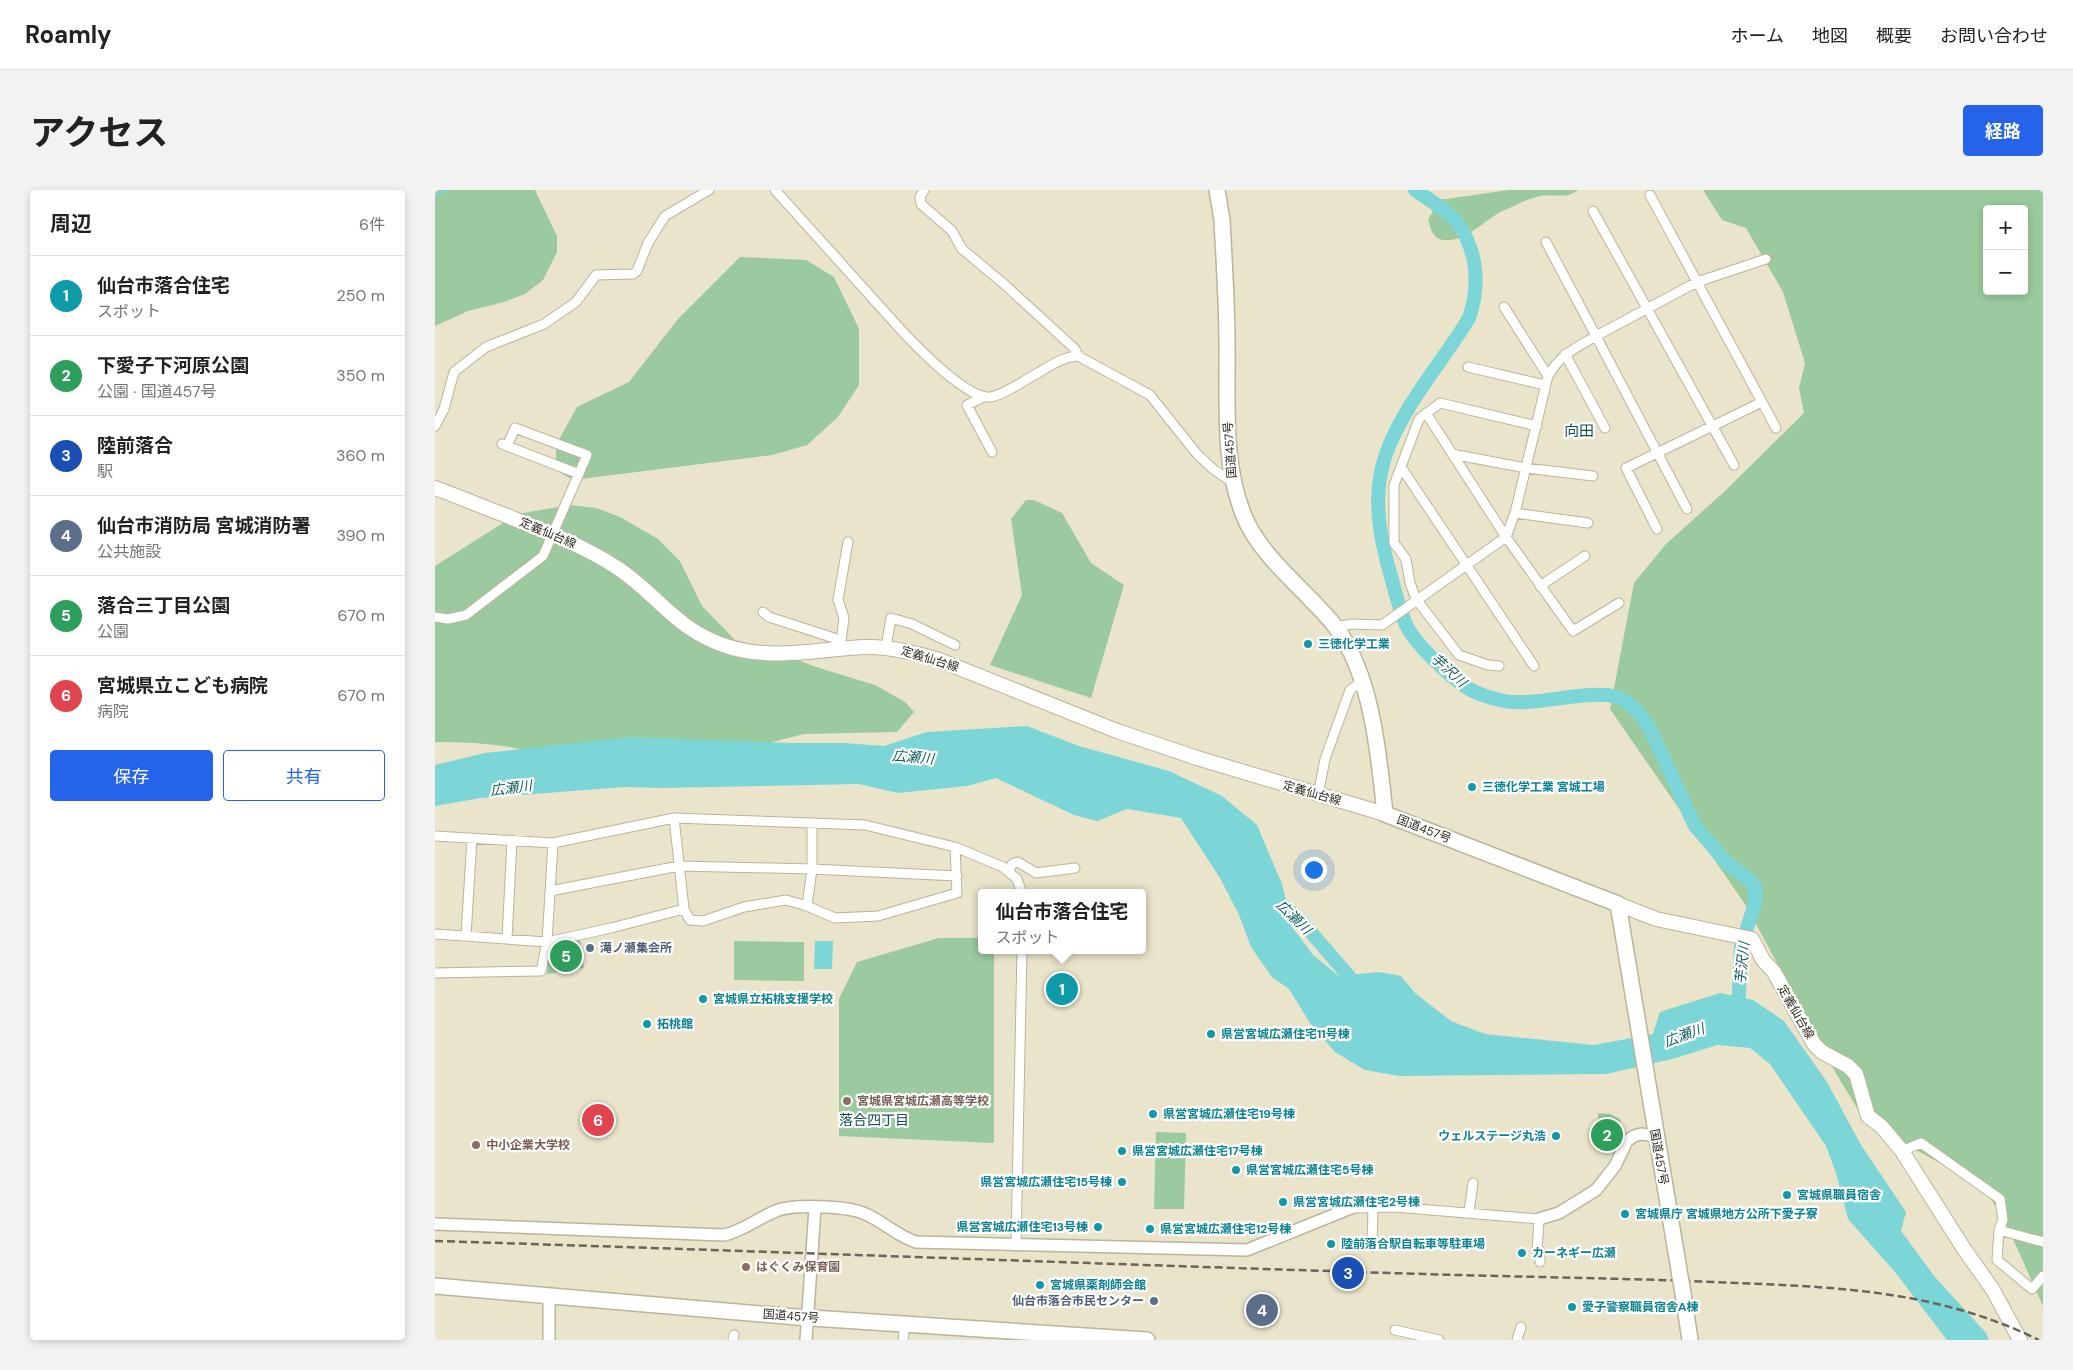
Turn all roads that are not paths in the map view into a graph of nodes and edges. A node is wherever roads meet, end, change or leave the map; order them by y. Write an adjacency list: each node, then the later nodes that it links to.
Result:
1 (709, 190): 20 (street)
2 (775, 190): 17 (street)
3 (924, 190): 14 (street)
4 (1217, 190): 33 (highway, 国道457号)
5 (1650, 195): 9 (street)
6 (1593, 211): 11 (street)
7 (1546, 242): 12 (street)
8 (1766, 258): 9 (street)
9 (1697, 282): 11 (street); 18 (street)
10 (1505, 307): 16 (street)
11 (1647, 307): 12 (street); 22 (street)
12 (1596, 336): 13 (street); 26 (street)
13 (1565, 354): 16 (street); 23 (street)
14 (1079, 356): 17 (street); 33 (street)
15 (1468, 367): 16 (street)
16 (1547, 381): 21 (street)
17 (985, 397): 25 (street)
18 (1763, 402): 22 (street); 24 (street)
19 (1426, 413): 21 (street); 27 (street); 29 (street)
20 (435, 426)
21 (1537, 426): 30 (street)
22 (1713, 427): 26 (street); 28 (street)
23 (1605, 428)
24 (1777, 428)
25 (992, 452)
26 (1657, 452): 35 (street); 38 (street)
27 (1452, 454): 30 (street); 40 (street)
28 (1734, 465)
29 (1401, 467): 43 (street); 45 (street)
30 (1526, 468): 32 (street); 36 (street)
31 (579, 474): 31 (street); 39 (street)
32 (1593, 476)
33 (1232, 482): 49 (highway, 国道457号)
34 (435, 488): 39 (main road, 定義仙台線)
35 (1687, 509)
36 (1515, 513): 37 (street); 40 (street)
37 (1588, 523)
38 (1657, 530)
39 (553, 534): 48 (street); 52 (main road, 定義仙台線)
40 (1506, 537): 43 (street); 44 (street)
41 (848, 542): 52 (street)
42 (1585, 556): 44 (street)
43 (1467, 564): 45 (street); 54 (street)
44 (1540, 586): 46 (street)
45 (1415, 601): 49 (street); 53 (street)
46 (1619, 603)
47 (763, 612): 52 (street)
48 (435, 616)
49 (1336, 628): 55 (highway, 国道457号)
50 (955, 645): 51 (street)
51 (887, 648): 52 (main road, 定義仙台線); 56 (main road, 定義仙台線)
52 (839, 649)
53 (1499, 666)
54 (1534, 666)
55 (1363, 680): 56 (street); 57 (highway, 国道457号)
56 (1318, 795): 57 (main road, 定義仙台線)
57 (1385, 814): 72 (highway, 国道457号)
58 (674, 818): 59 (street); 63 (street); 65 (street)
59 (812, 823): 64 (street); 67 (street)
60 (435, 836): 61 (street)
61 (472, 838): 62 (street); 76 (street)
62 (512, 840): 63 (street); 77 (street)
63 (553, 843): 71 (street)
64 (955, 847): 68 (street); 69 (street)
65 (679, 866): 67 (street); 71 (street); 74 (street)
66 (1075, 868): 68 (street)
67 (812, 869): 69 (street); 73 (street)
68 (1009, 871): 70 (street)
69 (957, 876): 73 (street)
70 (1021, 889)
71 (550, 891): 78 (street)
72 (1618, 904): 81 (highway, 国道457号); 82 (main road, 定義仙台線)
73 (807, 906): 74 (street)
74 (683, 909): 78 (street)
75 (435, 934): 76 (street)
76 (466, 936): 77 (street)
77 (507, 939): 78 (street)
78 (547, 942): 80 (street)
79 (1022, 954): 92 (street)
80 (435, 973)
81 (1656, 1136): 88 (street); 111 (highway, 国道457号, bridge)
82 (1902, 1151): 90 (street); 112 (main road, 定義仙台線)
83 (1473, 1183): 87 (street)
84 (1373, 1207): 86 (street); 87 (street); 93 (street)
85 (815, 1208): 89 (street); 92 (street); 98 (street)
86 (1351, 1208): 92 (street)
87 (1469, 1212): 88 (street)
88 (1539, 1219): 94 (street)
89 (435, 1224)
90 (1999, 1230): 91 (street); 95 (street)
91 (2043, 1242)
92 (1017, 1244)
93 (1372, 1246)
94 (1540, 1262)
95 (2043, 1276)
96 (435, 1286): 97 (highway, 国道457号)
97 (549, 1295): 98 (highway, 国道457号); 105 (street)
98 (809, 1318): 99 (highway, 国道457号); 106 (street)
99 (905, 1323): 102 (highway, 国道457号); 107 (street)
100 (1521, 1327): 110 (street)
101 (1395, 1330): 109 (street)
102 (1018, 1335): 103 (highway, 国道457号)
103 (1074, 1337): 104 (highway, 国道457号)
104 (1126, 1339): 108 (highway, 国道457号)
105 (549, 1340)
106 (806, 1340)
107 (903, 1340)
108 (1147, 1340)
109 (1439, 1340)
110 (1517, 1340)
111 (1690, 1340)
112 (2019, 1340)

